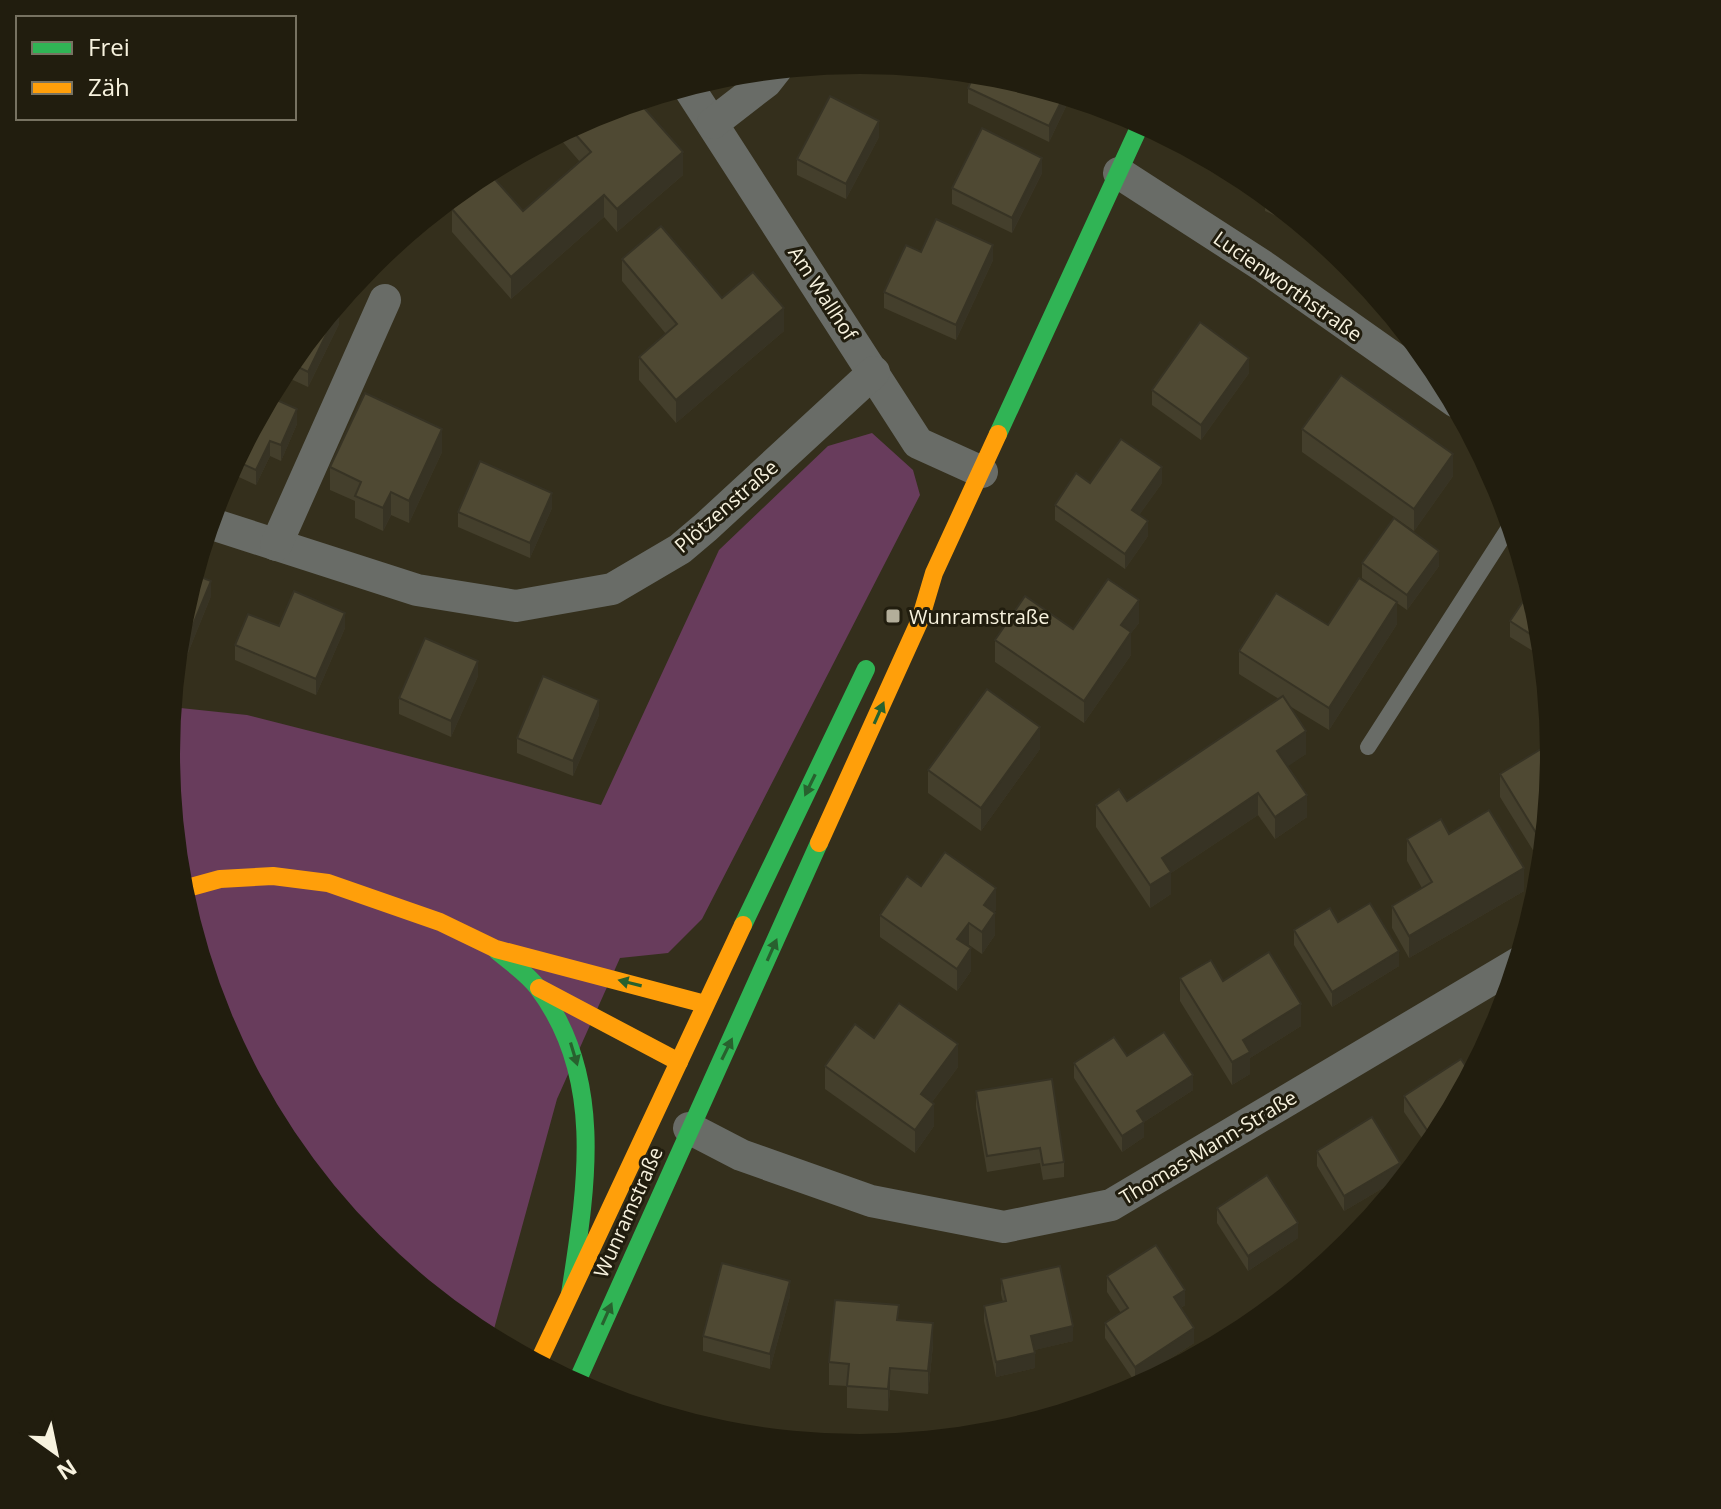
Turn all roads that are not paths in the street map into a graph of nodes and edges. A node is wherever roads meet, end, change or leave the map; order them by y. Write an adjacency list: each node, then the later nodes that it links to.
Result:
1 (767, 81): 3 (street)
2 (694, 95): 3 (street, Am Wallhof)
3 (713, 123): 7 (street, Am Wallhof)
4 (1137, 133): 5 (main road, Wunramstraße)
5 (1119, 173): 8 (street, Lucienworthstraße); 9 (main road, Wunramstraße)
6 (385, 300): 12 (street)
7 (874, 372): 9 (street, Am Wallhof); 12 (street, Plötzenstraße)
8 (1432, 385)
9 (982, 472): 13 (main road, Wunramstraße)
10 (220, 526): 12 (street, Plötzenstraße)
11 (1504, 535): 16 (lane)
12 (276, 545)
13 (934, 573): 14 (main road, Wunramstraße); 22 (main road, Wunramstraße, one-way to 13)
14 (903, 605)
15 (871, 658): 21 (main road, Wunramstraße, one-way to 21)
16 (1368, 747)
17 (193, 886): 18 (main road)
18 (496, 949): 20 (main road); 21 (main road, one-way to 18)
19 (1506, 970): 24 (street, Thomas-Mann-Straße)
20 (537, 986): 23 (main road); 25 (main road, one-way to 25)
21 (705, 1004): 22 (main road); 23 (main road, Wunramstraße)
22 (740, 1021): 23 (main road, Wunramstraße, one-way to 22)
23 (696, 1069): 24 (main road, Wunramstraße); 25 (main road, Wunramstraße)
24 (689, 1128): 27 (main road, Wunramstraße, one-way to 24)
25 (570, 1294): 26 (main road, Wunramstraße)
26 (542, 1355)
27 (580, 1374)

